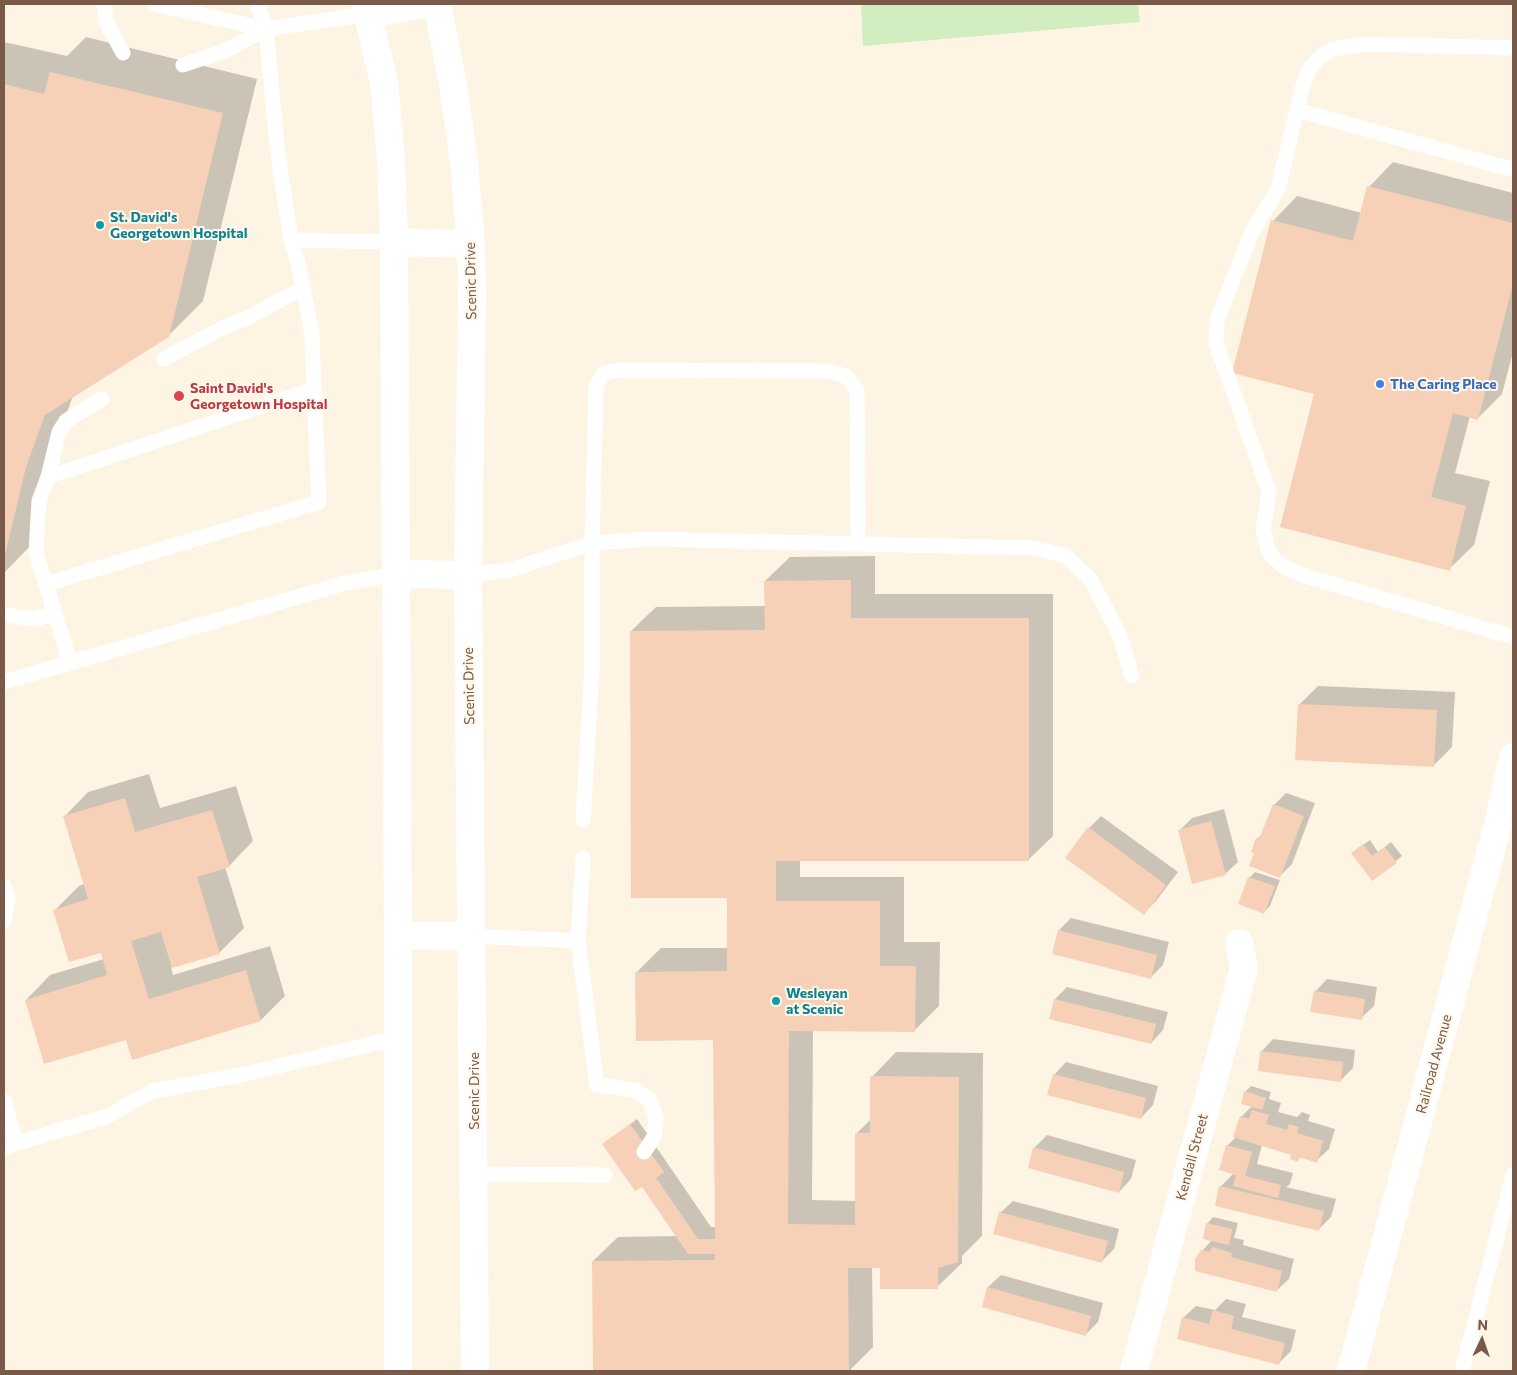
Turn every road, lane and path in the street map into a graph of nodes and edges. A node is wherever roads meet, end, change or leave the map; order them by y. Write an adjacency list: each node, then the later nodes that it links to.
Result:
1 (104, 4): 9 (lane)
2 (154, 4): 7 (lane)
3 (258, 4): 7 (lane)
4 (424, 4): 6 (street)
5 (437, 4): 15 (street, Scenic Drive)
6 (366, 9): 7 (lane); 14 (street)
7 (266, 30): 10 (lane); 13 (lane)
8 (1513, 48): 11 (lane)
9 (123, 53)
10 (183, 64)
11 (1297, 110): 12 (lane); 28 (lane)
12 (1513, 168)
13 (292, 240): 14 (lane); 16 (lane)
14 (394, 242): 15 (street); 23 (street)
15 (471, 244): 24 (street, Scenic Drive)
16 (303, 288): 17 (lane); 18 (lane)
17 (164, 359)
18 (314, 389): 20 (lane); 25 (lane)
19 (102, 399): 20 (lane)
20 (48, 477): 25 (lane)
21 (592, 543): 22 (lane); 22 (lane); 24 (lane); 33 (lane)
22 (858, 544): 30 (lane)
23 (397, 574): 24 (street); 29 (lane); 37 (street)
24 (468, 575): 38 (street, Scenic Drive)
25 (46, 584): 26 (lane)
26 (55, 613): 27 (lane); 29 (lane)
27 (4, 614)
28 (1513, 637)
29 (70, 663): 31 (lane)
30 (1132, 676)
31 (4, 682)
32 (1513, 757): 51 (street, Railroad Avenue)
33 (583, 820)
34 (582, 858): 39 (lane)
35 (4, 886): 36 (lane)
36 (4, 921)
37 (398, 935): 38 (street); 41 (street)
38 (473, 936): 39 (lane); 45 (street, Scenic Drive)
39 (578, 941): 44 (lane)
40 (1239, 943): 50 (street, Kendall Street)
41 (397, 1038): 43 (lane); 48 (street)
42 (4, 1101): 43 (lane)
43 (10, 1145)
44 (644, 1152)
45 (474, 1174): 46 (lane); 49 (street, Scenic Drive)
46 (605, 1175)
47 (1513, 1175): 52 (lane)
48 (398, 1371)
49 (476, 1371)
50 (1134, 1371)
51 (1352, 1371)
52 (1462, 1371)

